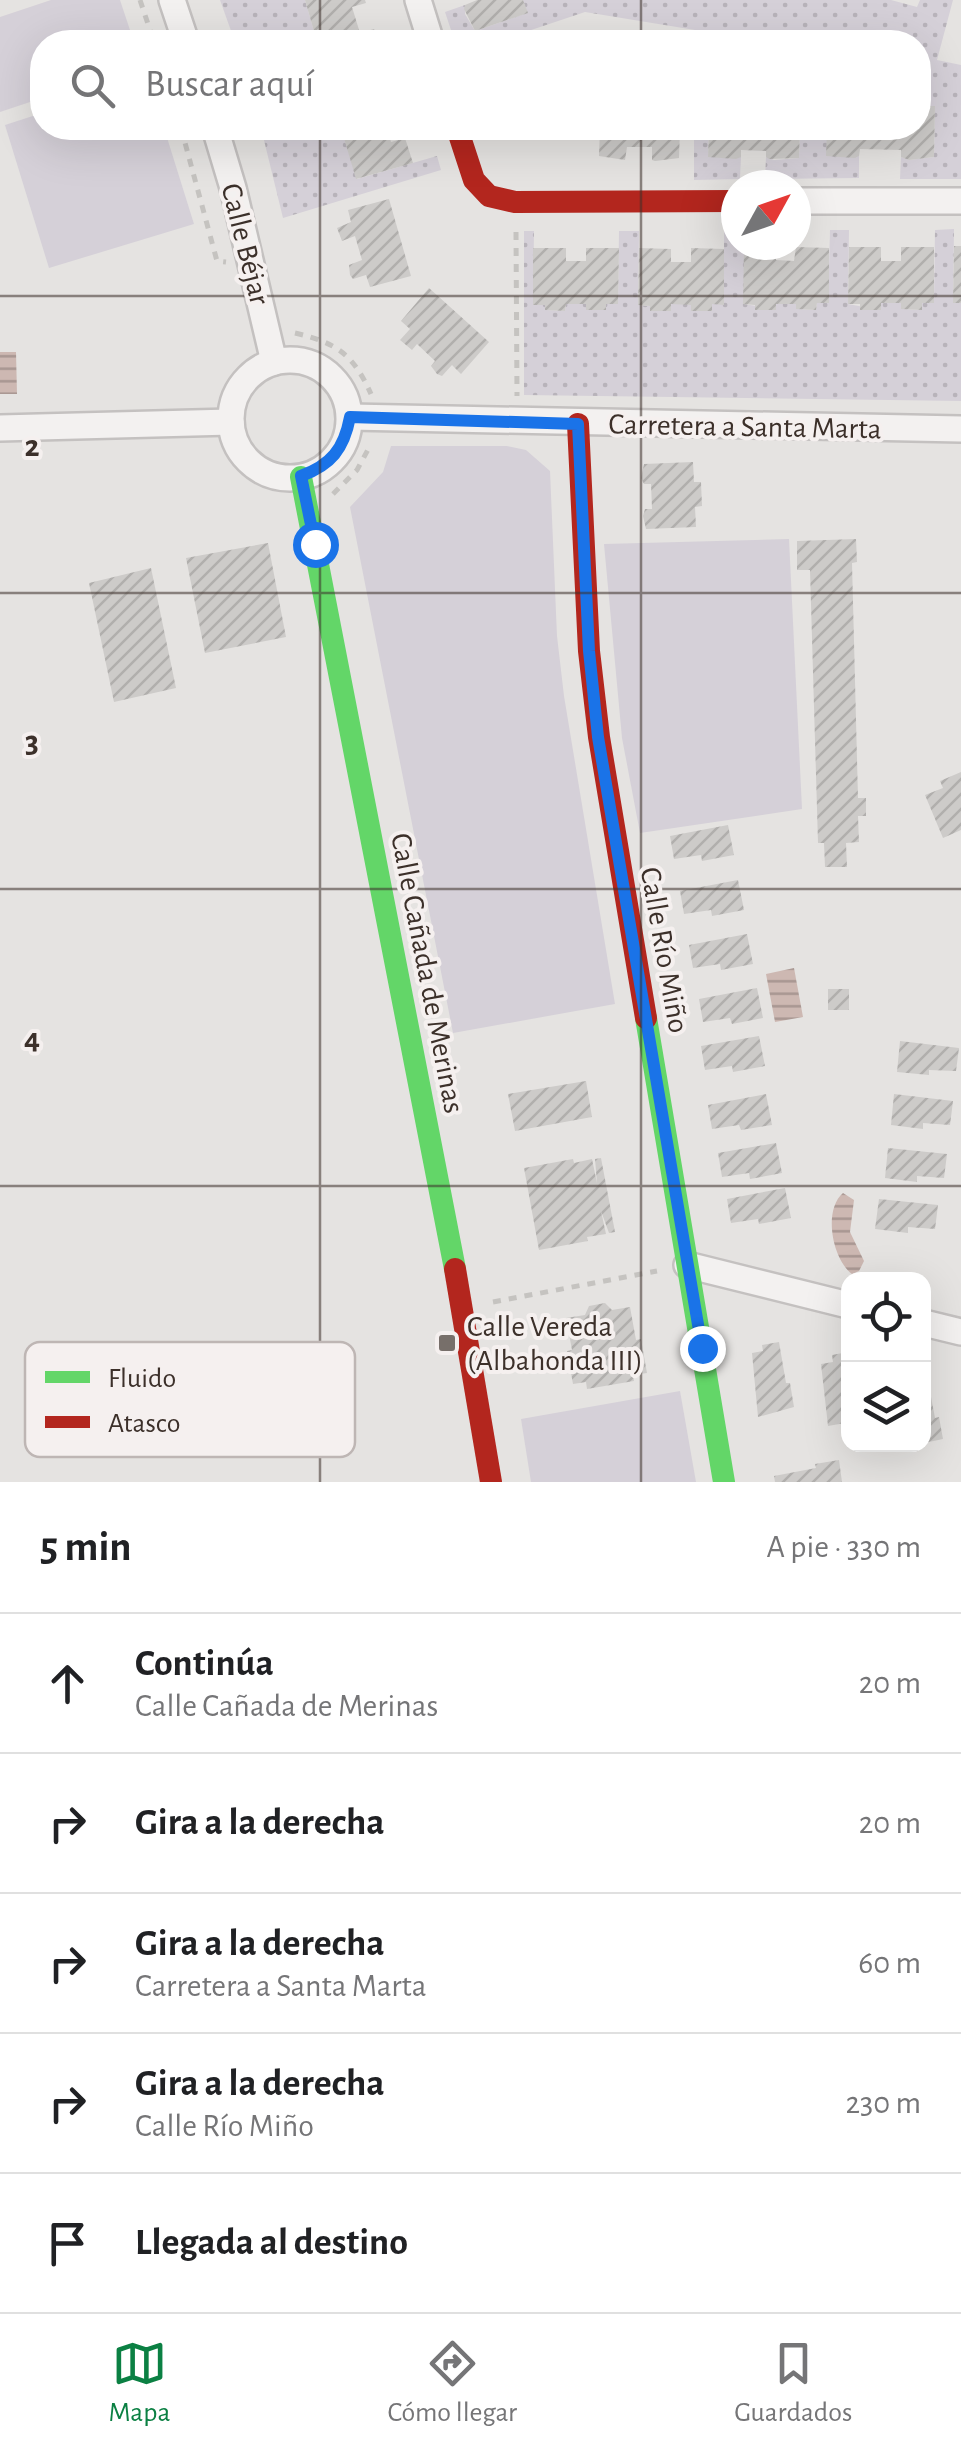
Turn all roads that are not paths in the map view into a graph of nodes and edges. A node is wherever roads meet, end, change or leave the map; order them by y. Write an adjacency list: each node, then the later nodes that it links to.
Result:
1 (172, 0): 3 (street)
2 (418, 0): 4 (street)
3 (182, 30)
4 (427, 30)
5 (219, 140): 10 (street, Calle Béjar)
6 (462, 140): 8 (street)
7 (961, 200): 9 (street)
8 (721, 201)
9 (811, 201)
10 (274, 362): 11 (street); 12 (street)
11 (350, 417): 13 (street, Carretera a Santa Marta); 16 (street)
12 (231, 422): 14 (street); 16 (street)
13 (578, 424): 15 (street, Carretera a Santa Marta); 17 (street, Calle Río Miño)
14 (0, 428)
15 (961, 430)
16 (301, 476): 21 (street, Calle Cañada de Merinas)
17 (675, 1268): 18 (street); 22 (street, Calle Río Miño)
18 (841, 1304)
19 (931, 1325): 20 (street)
20 (961, 1332)
21 (490, 1482)
22 (724, 1482)

